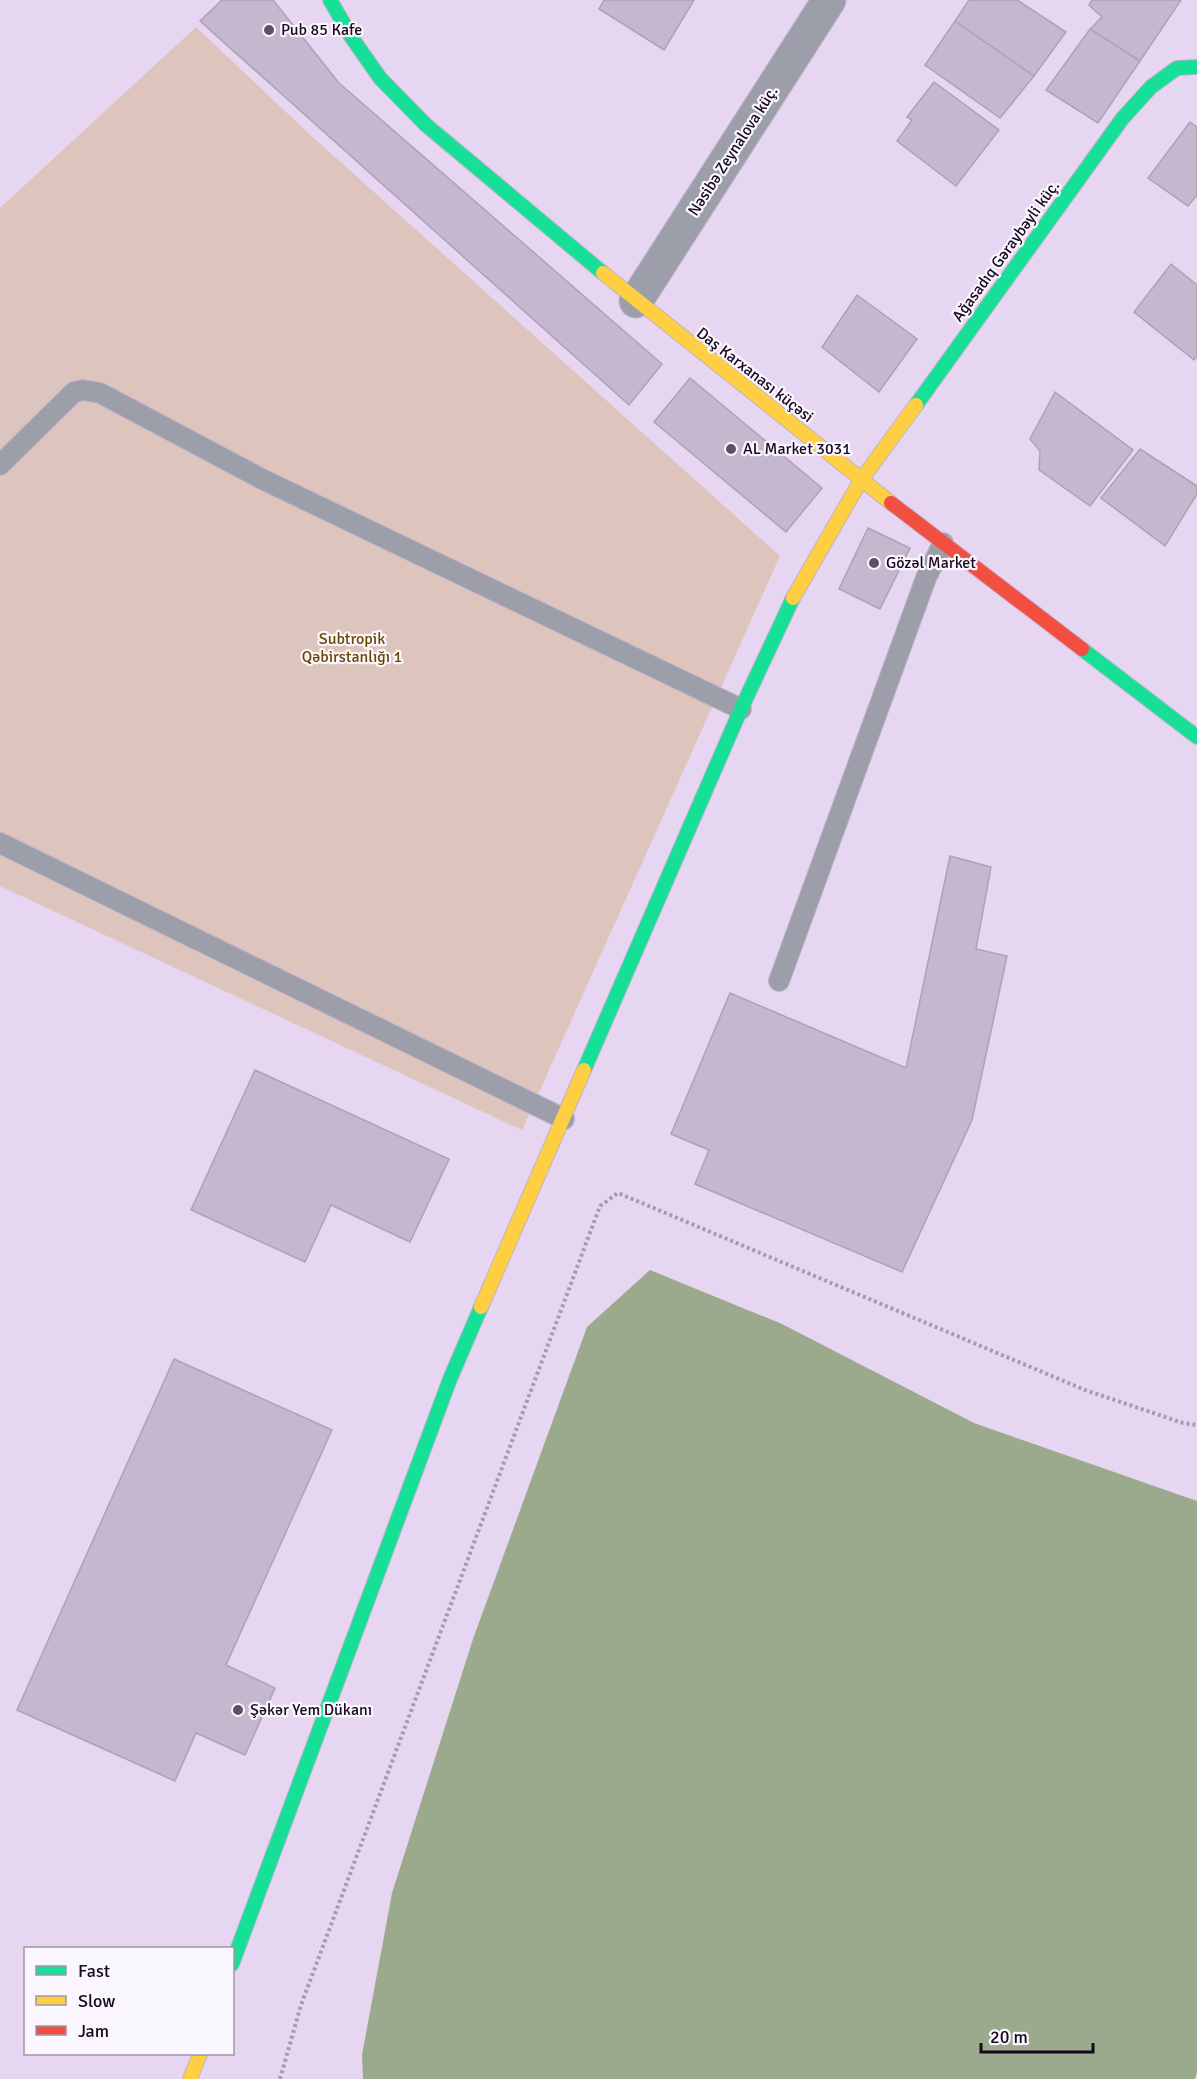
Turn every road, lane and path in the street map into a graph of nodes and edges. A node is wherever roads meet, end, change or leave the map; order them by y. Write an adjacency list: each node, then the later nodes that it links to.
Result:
1 (330, 0): 4 (street, Daş Karxanası küçəsi)
2 (829, 0): 4 (street, Nəsibə Zeynalova küç.)
3 (1197, 67): 6 (street, Ağasadıq Gəraybəyli küç.)
4 (636, 301): 6 (street, Daş Karxanası küçəsi)
5 (0, 465): 8 (lane)
6 (861, 480): 7 (street, Daş Karxanası küçəsi); 8 (street, Ağasadıq Gəraybəyli küç.)
7 (943, 543): 9 (street, Daş Karxanası küçəsi); 11 (lane)
8 (741, 709): 12 (street, Ağasadıq Gəraybəyli küç.)
9 (1197, 737)
10 (0, 843): 12 (lane)
11 (779, 981)
12 (564, 1119): 14 (street, Ağasadıq Gəraybəyli küç.)
13 (1197, 1425): 17 (path)
14 (234, 1959)
15 (200, 2055): 16 (street)
16 (190, 2079)
17 (280, 2079)

